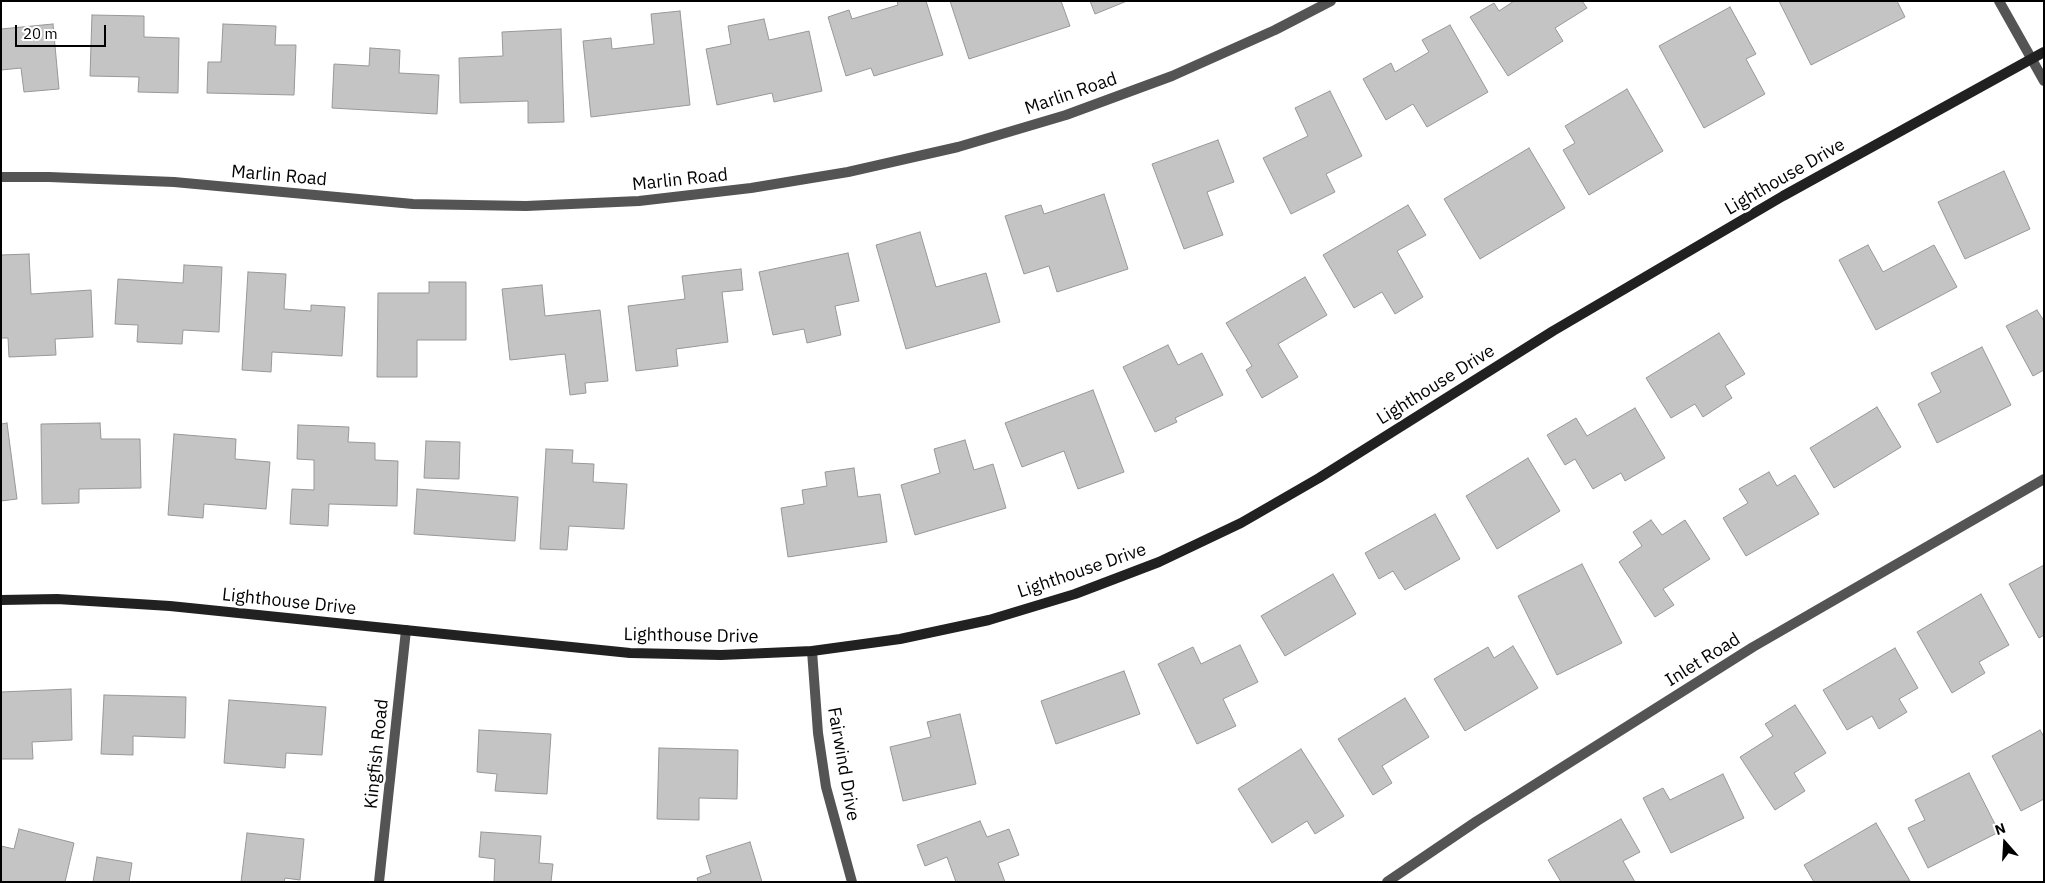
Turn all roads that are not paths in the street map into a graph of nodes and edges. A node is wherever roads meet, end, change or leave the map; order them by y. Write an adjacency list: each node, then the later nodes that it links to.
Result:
1 (1331, 1): 6 (street, Marlin Road)
2 (2000, 1): 4 (street)
3 (2044, 52): 4 (street, Lighthouse Drive)
4 (2032, 58): 5 (street); 10 (street, Lighthouse Drive)
5 (2044, 81)
6 (1, 177)
7 (2044, 479): 13 (street, Inlet Road)
8 (1, 600): 9 (street, Lighthouse Drive)
9 (406, 630): 10 (street, Lighthouse Drive); 11 (street, Kingfish Road)
10 (812, 651): 12 (street, Fairwind Drive)
11 (379, 882)
12 (852, 882)
13 (1388, 882)

